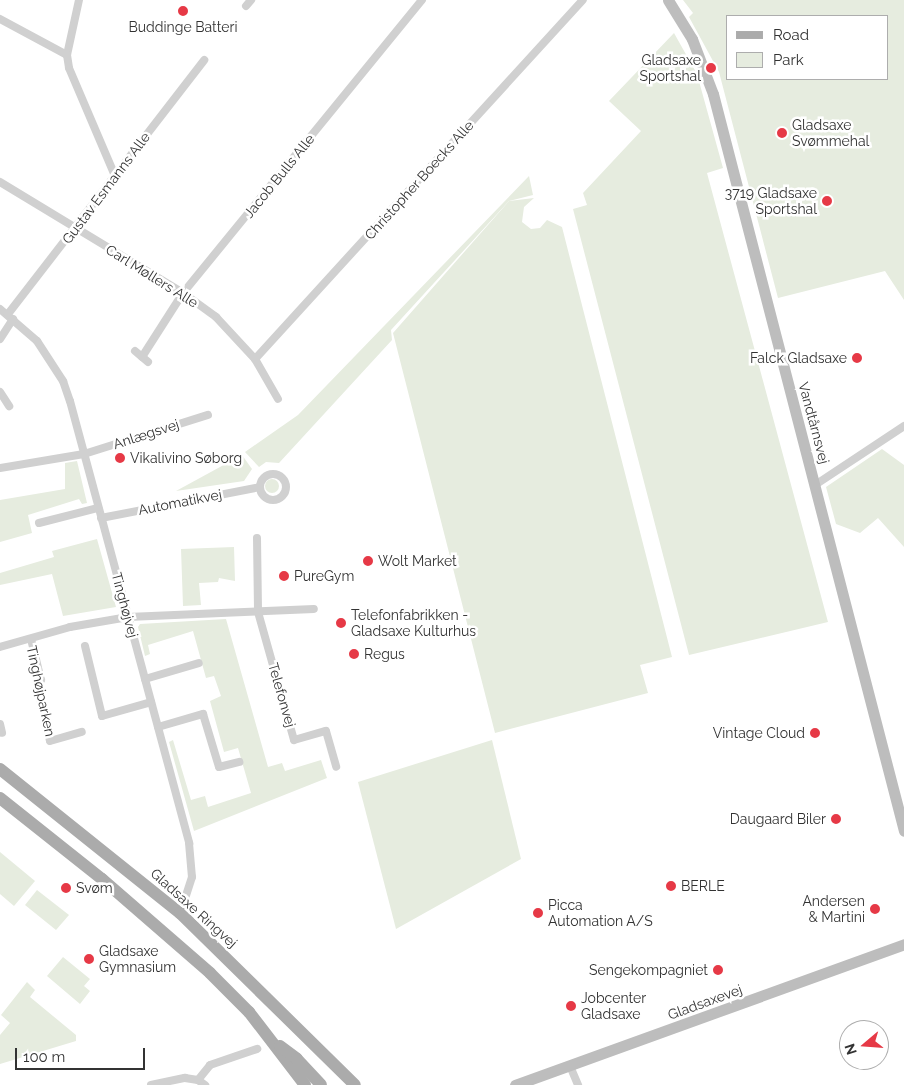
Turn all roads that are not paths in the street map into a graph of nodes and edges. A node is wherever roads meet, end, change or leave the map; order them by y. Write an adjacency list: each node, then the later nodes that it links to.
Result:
1 (79, 0): 6 (street)
2 (422, 0): 11 (street, Jacob Bulls Alle)
3 (583, 0): 16 (street, Christopher Boecks Alle)
4 (668, 0): 24 (street, Vandtårnsvej)
5 (0, 19): 6 (street)
6 (67, 55): 8 (street)
7 (204, 60): 8 (street, Gustav Esmanns Alle)
8 (115, 176): 10 (street, Gustav Esmanns Alle)
9 (0, 182): 10 (street, Carl Møllers Alle)
10 (75, 229): 11 (street, Carl Møllers Alle); 13 (street, Gustav Esmanns Alle)
11 (183, 293): 15 (street, Jacob Bulls Alle); 16 (street, Carl Møllers Alle)
12 (0, 309): 13 (street, Tinghøjvej)
13 (11, 317): 14 (street); 22 (street, Tinghøjvej)
14 (0, 339)
15 (135, 351)
16 (255, 359): 18 (street, Carl Møllers Alle)
17 (0, 392): 19 (street)
18 (278, 399)
19 (9, 406)
20 (208, 415): 22 (street, Anlægsvej)
21 (904, 426): 24 (street)
22 (84, 454): 23 (street); 26 (street, Tinghøjvej)
23 (0, 468)
24 (815, 485): 47 (street, Vandtårnsvej)
25 (260, 487): 27 (street, Automatikvej)
26 (98, 508): 27 (street, Tinghøjvej); 28 (street)
27 (101, 518): 32 (street, Tinghøjvej)
28 (39, 523)
29 (257, 538): 31 (street, Telefonvej)
30 (314, 609): 31 (street)
31 (258, 612): 32 (street); 44 (street, Telefonvej)
32 (128, 617): 33 (street, Tinghøjparken); 37 (street, Tinghøjvej)
33 (31, 639): 35 (street, Tinghøjparken); 41 (street, Tinghøjparken)
34 (85, 646): 38 (street)
35 (0, 647)
36 (199, 663): 37 (street)
37 (145, 679): 38 (street, Tinghøjvej)
38 (151, 702): 40 (street, Tinghøjvej)
39 (0, 724): 42 (street)
40 (158, 727): 43 (street); 48 (street, Tinghøjvej)
41 (82, 732)
42 (2, 733)
43 (239, 762)
44 (336, 767)
45 (0, 769): 48 (main road, Gladsaxe Ringvej)
46 (0, 798): 50 (main road)
47 (904, 831)
48 (180, 913): 58 (main road, Gladsaxe Ringvej)
49 (904, 944): 52 (street, Gladsaxevej)
50 (265, 1036): 56 (main road); 57 (main road)
51 (257, 1048): 53 (street)
52 (570, 1066): 59 (street, Gladsaxevej); 60 (street)
53 (198, 1080): 54 (street); 55 (street)
54 (151, 1085)
55 (205, 1085)
56 (305, 1085)
57 (321, 1085)
58 (355, 1085)
59 (516, 1085)
60 (578, 1085)

